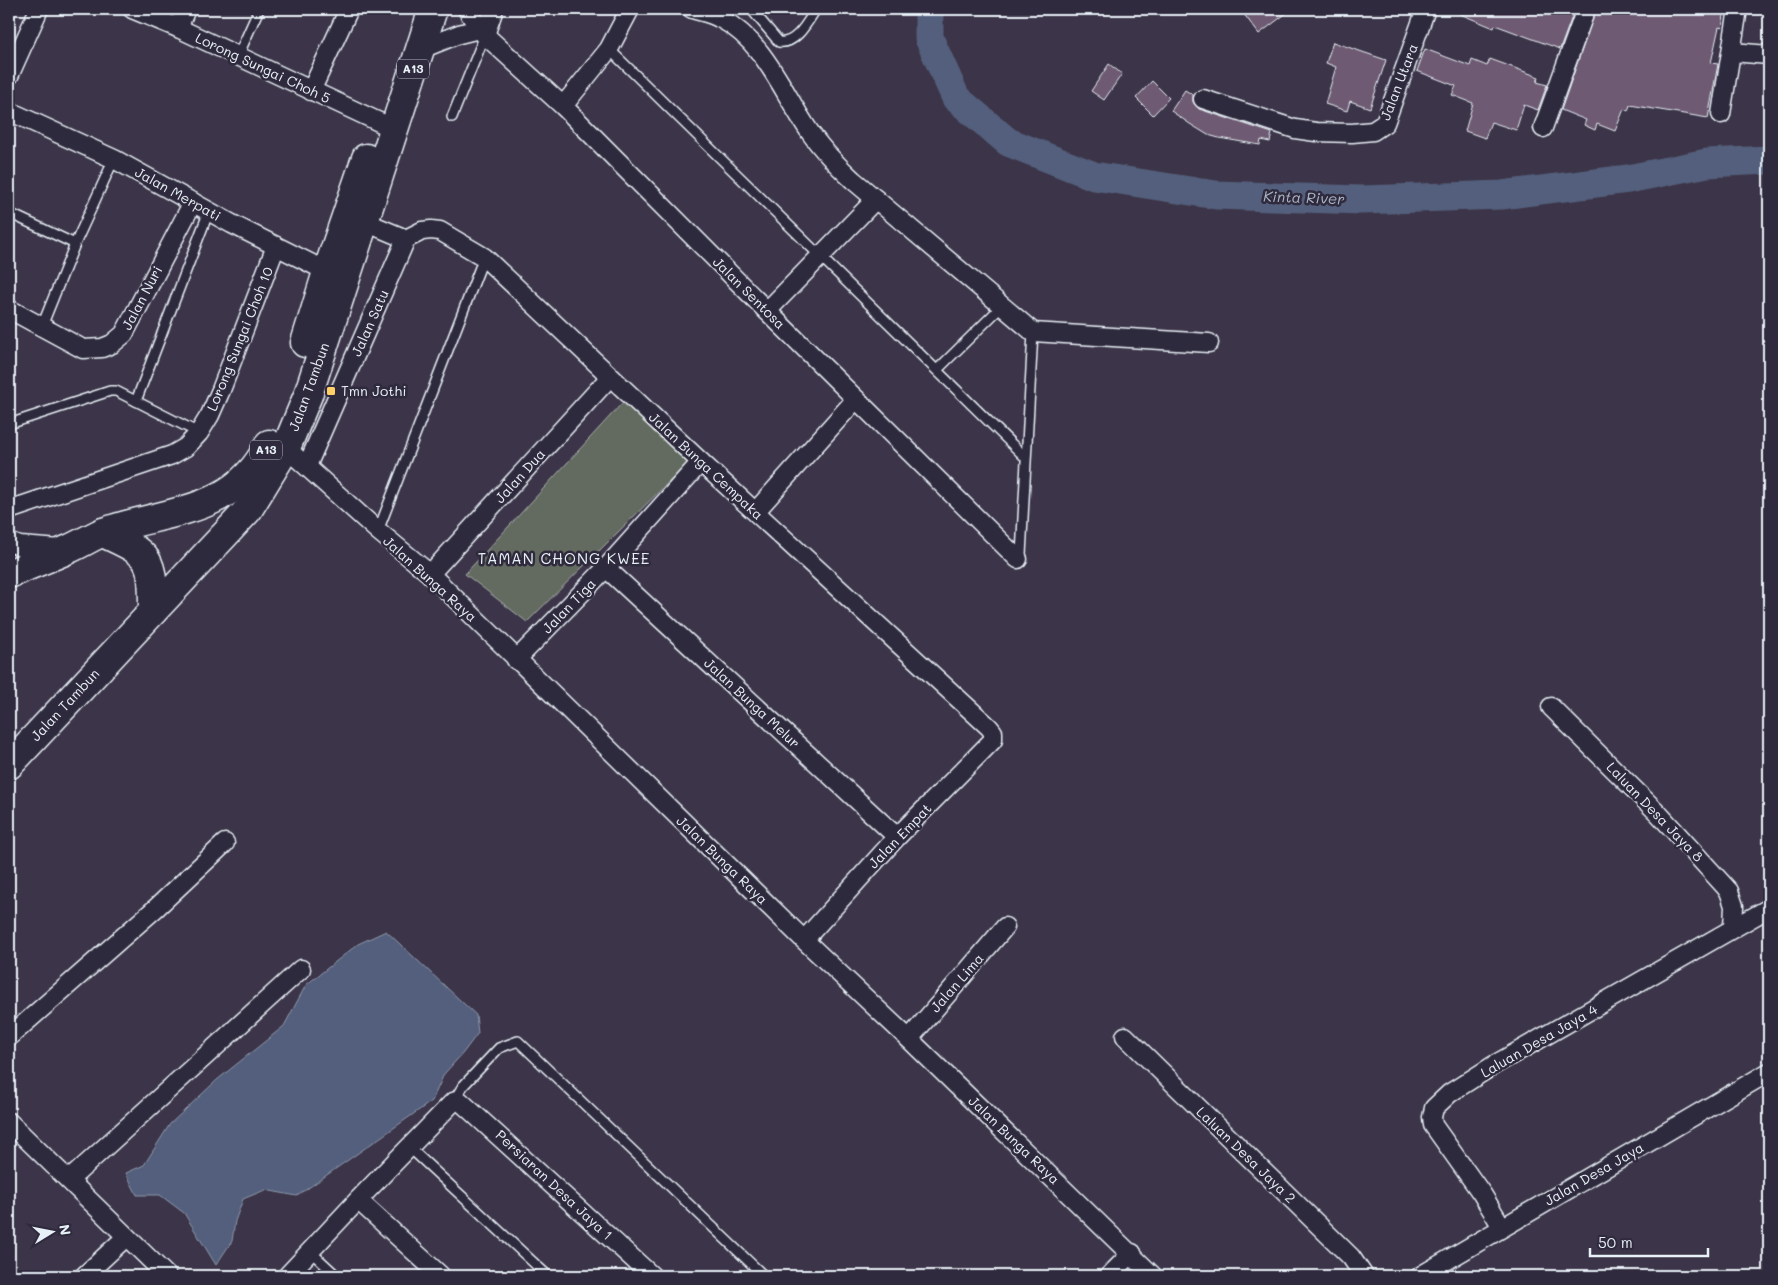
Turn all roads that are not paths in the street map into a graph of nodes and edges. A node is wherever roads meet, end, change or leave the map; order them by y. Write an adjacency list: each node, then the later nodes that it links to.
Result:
1 (39, 9): 24 (street)
2 (132, 9): 17 (street, Lorong Sungai Choh 5)
3 (186, 9): 17 (street)
4 (259, 9): 23 (lane)
5 (349, 9): 25 (street)
6 (414, 9): 31 (main road, Jalan Tambun / A13)
7 (433, 9): 20 (main road, Jalan Tambun / A13)
8 (467, 9): 18 (street, Jalan Sentosa)
9 (494, 9): 18 (street)
10 (630, 9): 19 (street)
11 (692, 9): 34 (street)
12 (751, 9): 13 (lane)
13 (816, 9)
14 (1426, 9): 26 (street, Jalan Utara)
15 (1586, 9): 32 (street)
16 (1738, 9): 21 (street)
17 (178, 28): 23 (street, Lorong Sungai Choh 5)
18 (482, 32): 20 (street); 27 (street, Jalan Sentosa); 30 (lane)
19 (610, 49): 27 (street); 42 (lane)
20 (419, 50): 31 (main road, Jalan Tambun / A13)
21 (1732, 52): 22 (street); 29 (street)
22 (1769, 55)
23 (238, 56): 25 (street, Lorong Sungai Choh 5)
24 (9, 76)
25 (311, 91): 31 (street, Lorong Sungai Choh 5)
26 (1203, 99)
27 (562, 106): 47 (street, Jalan Sentosa)
28 (9, 111): 33 (street, Jalan Merpati)
29 (1721, 114)
30 (452, 117)
31 (386, 126): 38 (main road, Jalan Tambun / A13)
32 (1543, 128)
33 (114, 159): 35 (street, Jalan Merpati); 40 (lane)
34 (876, 199): 42 (street); 45 (street)
35 (192, 202): 36 (street, Jalan Merpati); 48 (street, Jalan Nuri)
36 (209, 212): 41 (street, Jalan Merpati); 54 (lane, Jalan Nuri)
37 (9, 213): 40 (lane)
38 (356, 218): 39 (street); 44 (main road, Jalan Tambun / A13)
39 (406, 239): 43 (street, Jalan Bunga Cempaka); 60 (street, Jalan Satu)
40 (75, 244): 48 (lane)
41 (276, 246): 44 (street, Jalan Merpati); 56 (street, Lorong Sungai Choh 10)
42 (821, 256): 47 (street); 51 (lane)
43 (484, 257): 52 (street, Jalan Bunga Cempaka); 63 (lane)
44 (336, 276): 57 (main road, Jalan Tambun / A13); 64 (main road, Jalan Tambun / A13)
45 (1002, 306): 49 (street); 51 (lane)
46 (9, 309): 48 (street, Jalan Nuri)
47 (767, 311): 53 (street, Jalan Sentosa)
48 (42, 326)
49 (1033, 332): 50 (street); 58 (lane)
50 (1209, 343)
51 (937, 370): 58 (lane)
52 (610, 377): 59 (street, Jalan Bunga Cempaka); 70 (street, Jalan Dua)
53 (856, 400): 62 (street); 67 (street, Jalan Sentosa)
54 (136, 401): 55 (lane); 56 (lane)
55 (9, 424)
56 (198, 433): 61 (street, Lorong Sungai Choh 10)
57 (286, 448): 60 (street, Jalan Bunga Raya); 71 (main road, Jalan Tambun / A13)
58 (1025, 457): 67 (lane)
59 (701, 462): 62 (street, Jalan Bunga Cempaka); 68 (street, Jalan Tiga)
60 (307, 466): 63 (street, Jalan Bunga Raya)
61 (9, 510)
62 (756, 512): 74 (street, Jalan Bunga Cempaka)
63 (378, 531): 70 (street, Jalan Bunga Raya)
64 (102, 533): 66 (main road, A13); 71 (main road)
65 (9, 542): 66 (street)
66 (68, 549): 69 (main road, A13)
67 (1018, 559)
68 (606, 568): 72 (street, Jalan Tiga); 76 (street, Jalan Bunga Melur)
69 (9, 574)
70 (430, 574): 72 (street, Jalan Bunga Raya)
71 (153, 611): 75 (main road, Jalan Tambun / A13)
72 (516, 660): 81 (street, Jalan Bunga Raya)
73 (1552, 707): 80 (street, Laluan Desa Jaya 8)
74 (993, 732): 76 (street, Jalan Empat)
75 (9, 765)
76 (897, 837): 81 (street, Jalan Empat)
77 (225, 843): 84 (street)
78 (1769, 908): 80 (street, Laluan Desa Jaya 4)
79 (1005, 927): 85 (street, Jalan Lima)
80 (1733, 928): 92 (street, Laluan Desa Jaya 4)
81 (804, 940): 85 (street, Jalan Bunga Raya)
82 (301, 969): 90 (street)
83 (1125, 1036): 106 (street, Laluan Desa Jaya 2)
84 (9, 1037)
85 (909, 1039): 95 (street, Jalan Bunga Raya)
86 (1769, 1072): 92 (street, Jalan Desa Jaya)
87 (453, 1102): 89 (street); 102 (street, Persiaran Desa Jaya 1); 103 (lane)
88 (9, 1122): 90 (street)
89 (410, 1148): 91 (street); 101 (lane)
90 (69, 1180): 93 (street)
91 (358, 1200): 94 (street); 100 (street)
92 (1502, 1227): 107 (street, Jalan Desa Jaya)
93 (126, 1237): 96 (street); 97 (street)
94 (311, 1252): 98 (street); 99 (lane)
95 (1132, 1254): 104 (street); 105 (street, Jalan Bunga Raya)
96 (84, 1276)
97 (167, 1276)
98 (287, 1276)
99 (337, 1276)
100 (441, 1276)
101 (548, 1276)
102 (652, 1276)
103 (764, 1276)
104 (1109, 1276)
105 (1154, 1276)
106 (1364, 1276)
107 (1420, 1276)

